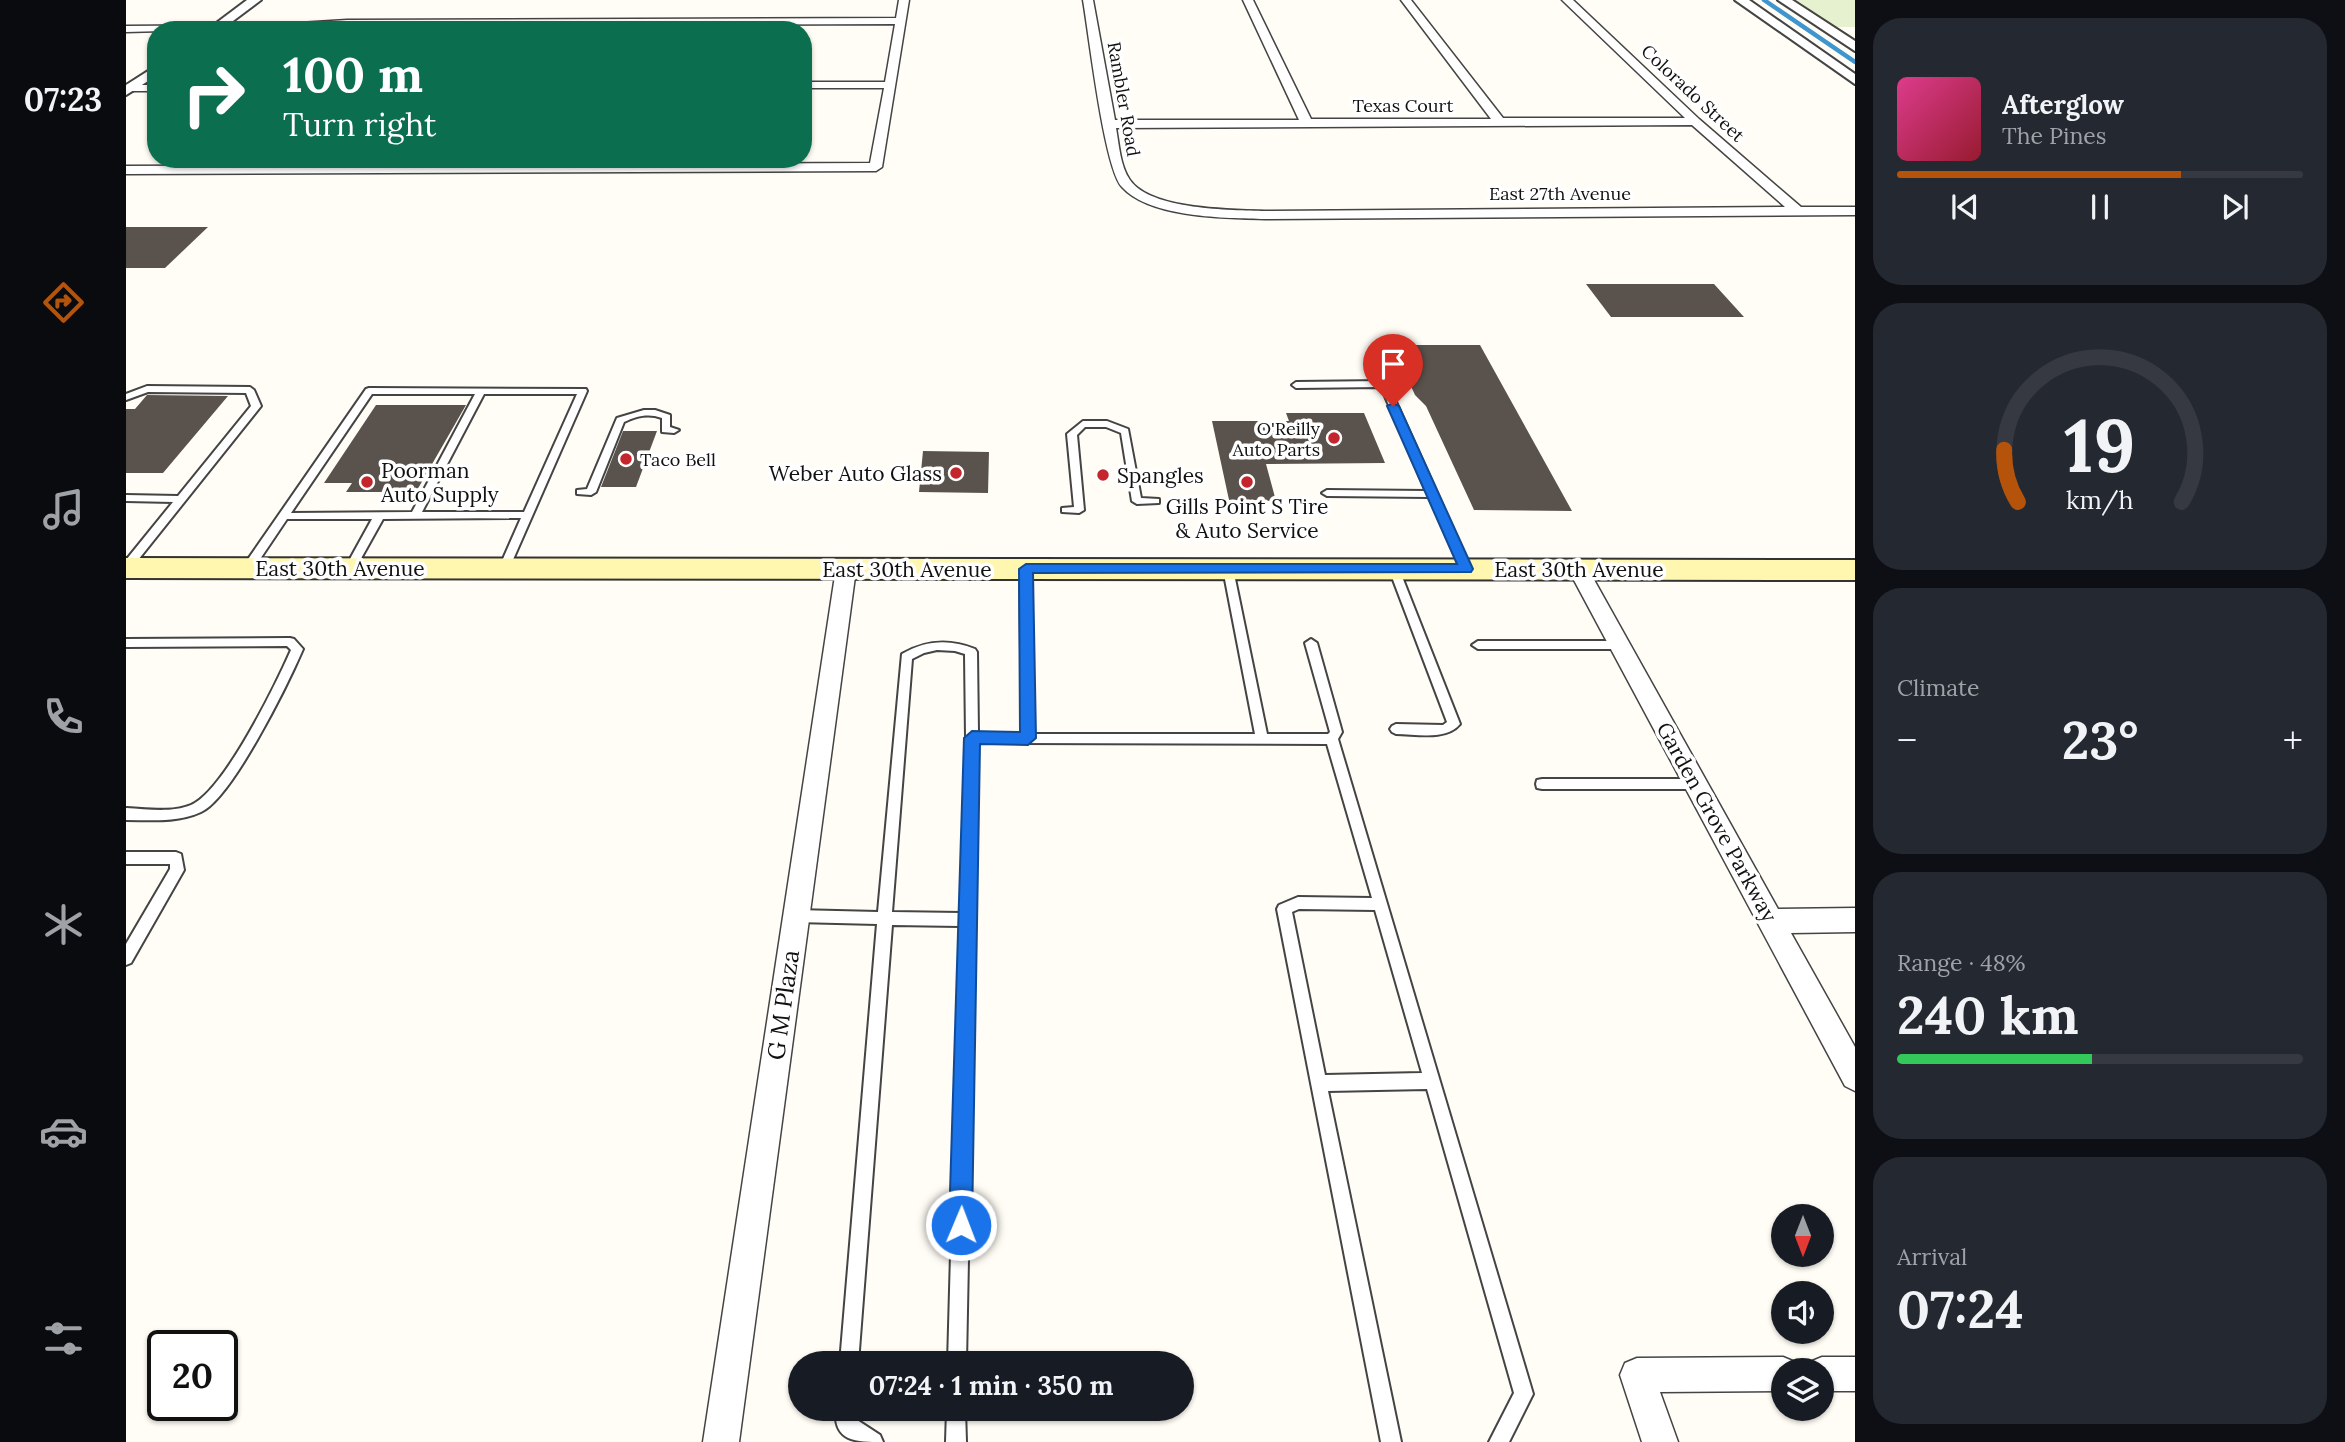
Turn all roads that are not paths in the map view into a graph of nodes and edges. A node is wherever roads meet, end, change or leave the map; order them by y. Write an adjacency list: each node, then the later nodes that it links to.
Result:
1 (256, 0): 9 (street)
2 (904, 0): 11 (street)
3 (1088, 0): 24 (street, Rambler Road)
4 (1248, 0): 22 (street)
5 (1406, 0): 23 (street)
6 (1567, 0): 21 (street, Colorado Street)
7 (1741, 0): 16 (street)
8 (1784, 0): 14 (street)
9 (226, 21)
10 (812, 21): 11 (street)
11 (901, 21): 18 (street)
12 (126, 29): 13 (street)
13 (147, 29)
14 (1855, 47)
15 (147, 76): 20 (street)
16 (1855, 80)
17 (812, 85): 18 (street)
18 (888, 85): 25 (street)
19 (147, 88): 20 (street)
20 (127, 89)
21 (1695, 121): 23 (street, Texas Court); 28 (street, Colorado Street)
22 (1307, 122): 23 (street, Texas Court); 24 (street, Texas Court)
23 (1500, 122)
24 (1112, 124): 30 (street, Rambler Road)
25 (812, 167)
26 (626, 168): 27 (street)
27 (126, 170)
28 (1797, 211): 29 (street, East 27th Avenue); 30 (street, East 27th Avenue)
29 (1855, 211)
30 (1265, 215)
31 (1296, 385): 37 (lane)
32 (481, 391): 42 (lane); 43 (lane); 45 (lane)
33 (126, 397): 39 (lane)
34 (674, 430): 35 (lane)
35 (581, 492)
36 (1327, 493): 37 (lane)
37 (1433, 494): 54 (lane)
38 (126, 498): 39 (lane)
39 (181, 499): 46 (lane)
40 (1155, 501): 41 (lane)
41 (1066, 510)
42 (526, 515): 45 (lane); 49 (lane)
43 (284, 516): 44 (lane); 47 (lane)
44 (379, 516): 45 (lane); 48 (lane)
45 (415, 516)
46 (126, 567): 47 (main road, East 30th Avenue)
47 (248, 568): 48 (main road, East 30th Avenue)
48 (350, 568): 49 (main road, East 30th Avenue)
49 (504, 568): 50 (main road, East 30th Avenue)
50 (846, 569): 51 (main road, East 30th Avenue); 71 (street, G M Plaza)
51 (1026, 569): 52 (main road, East 30th Avenue); 63 (lane)
52 (1228, 569): 53 (main road, East 30th Avenue); 64 (lane)
53 (1394, 569): 54 (main road, East 30th Avenue); 61 (lane)
54 (1466, 569): 55 (main road, East 30th Avenue)
55 (1578, 569): 56 (main road, East 30th Avenue); 60 (street, Garden Grove Parkway)
56 (1855, 570)
57 (126, 643): 68 (lane)
58 (1311, 643): 65 (lane)
59 (1478, 645): 60 (lane)
60 (1620, 645): 66 (street, Garden Grove Parkway)
61 (1396, 729)
62 (972, 738): 63 (lane); 72 (lane); 73 (lane)
63 (1028, 738): 64 (lane)
64 (1262, 738): 65 (lane)
65 (1332, 738): 70 (lane)
66 (1696, 783): 67 (lane); 74 (street, Garden Grove Parkway)
67 (1542, 784)
68 (126, 814)
69 (126, 858): 76 (lane)
70 (1380, 904): 78 (lane); 79 (lane)
71 (796, 916): 72 (lane); 87 (street, G M Plaza)
72 (884, 918): 73 (lane); 80 (lane)
73 (968, 920): 81 (lane)
74 (1771, 920): 75 (street); 77 (street, Garden Grove Parkway)
75 (1855, 920)
76 (126, 958)
77 (1855, 1076)
78 (1432, 1082): 79 (lane); 91 (lane)
79 (1318, 1083): 90 (lane)
80 (850, 1351)
81 (957, 1351)
82 (1771, 1374): 92 (street)
83 (1834, 1374): 84 (street)
84 (1855, 1374)
85 (844, 1421): 88 (lane)
86 (956, 1421): 89 (lane)
87 (721, 1442)
88 (873, 1442)
89 (956, 1442)
90 (1391, 1442)
91 (1499, 1442)
92 (1660, 1442)

